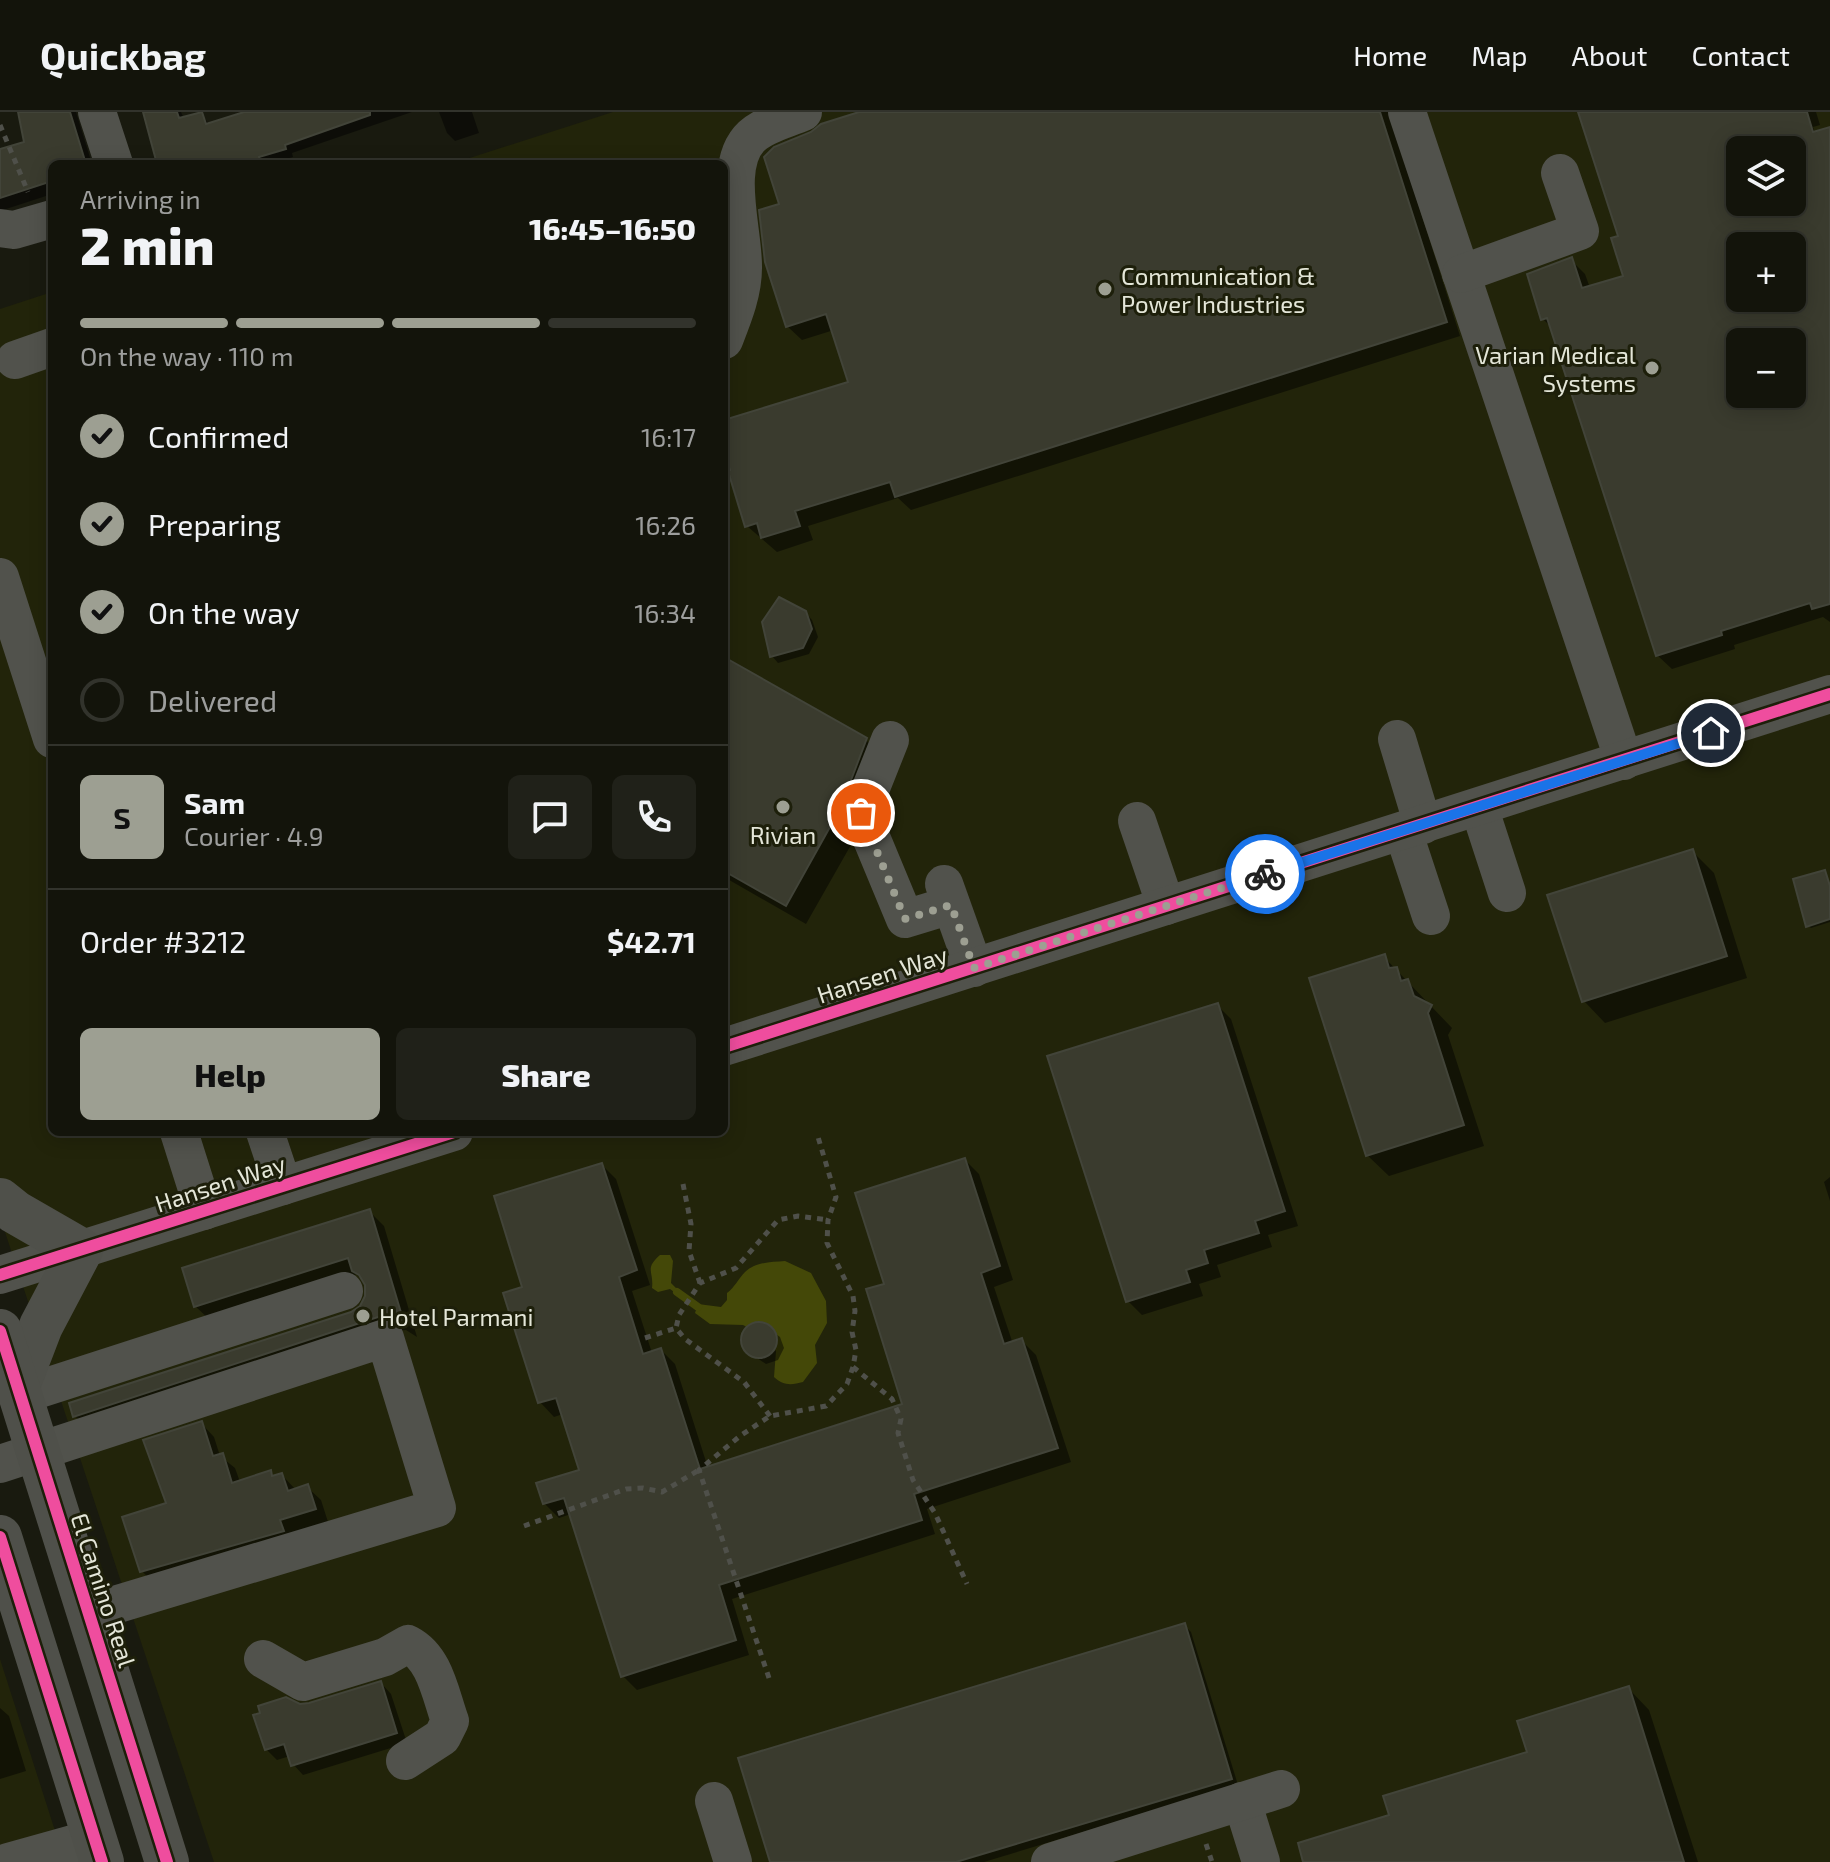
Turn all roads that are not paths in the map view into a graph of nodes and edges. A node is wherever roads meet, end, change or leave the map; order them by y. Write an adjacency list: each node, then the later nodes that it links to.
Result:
1 (97, 112): 4 (street)
2 (803, 112): 9 (street)
3 (1407, 112): 8 (street)
4 (113, 160)
5 (1560, 173): 8 (street)
6 (46, 221): 7 (street)
7 (0, 228)
8 (1461, 274): 18 (street)
9 (728, 329)
10 (48, 348): 11 (street)
11 (15, 360)
12 (0, 577): 13 (street)
13 (27, 669): 15 (street)
14 (1830, 694): 18 (street, Hansen Way)
15 (48, 728)
16 (1397, 739): 21 (street)
17 (890, 740): 25 (street)
18 (1624, 761): 19 (street, Hansen Way)
19 (1479, 807): 21 (street, Hansen Way); 22 (street)
20 (1137, 821): 23 (street)
21 (1413, 828): 23 (street, Hansen Way); 24 (street)
22 (1507, 893)
23 (1166, 906): 25 (street, Hansen Way)
24 (1431, 916)
25 (974, 968): 26 (street, Hansen Way)
26 (728, 1046)
27 (180, 1136): 33 (street)
28 (266, 1136): 31 (street)
29 (427, 1136): 30 (street, Hansen Way)
30 (352, 1147): 31 (street, Hansen Way)
31 (283, 1186): 33 (street, Hansen Way)
32 (0, 1200): 34 (main road)
33 (204, 1211): 34 (street, Hansen Way)
34 (81, 1250): 35 (street, Hansen Way); 38 (main road)
35 (0, 1275)
36 (344, 1291): 38 (street)
37 (0, 1331): 38 (main road, El Camino Real)
38 (19, 1390): 39 (main road, El Camino Real)
39 (19, 1458): 41 (main road, El Camino Real); 41 (street)
40 (0, 1537): 42 (main road)
41 (88, 1613): 51 (main road, El Camino Real)
42 (12, 1616): 49 (main road)
43 (263, 1659): 44 (street)
44 (412, 1756)
45 (1281, 1789): 47 (street)
46 (714, 1801): 52 (street)
47 (1242, 1801): 53 (street); 54 (street)
48 (0, 1834): 50 (street)
49 (98, 1850): 50 (street)
50 (8, 1862)
51 (167, 1862)
52 (733, 1862)
53 (1050, 1862)
54 (1261, 1862)

